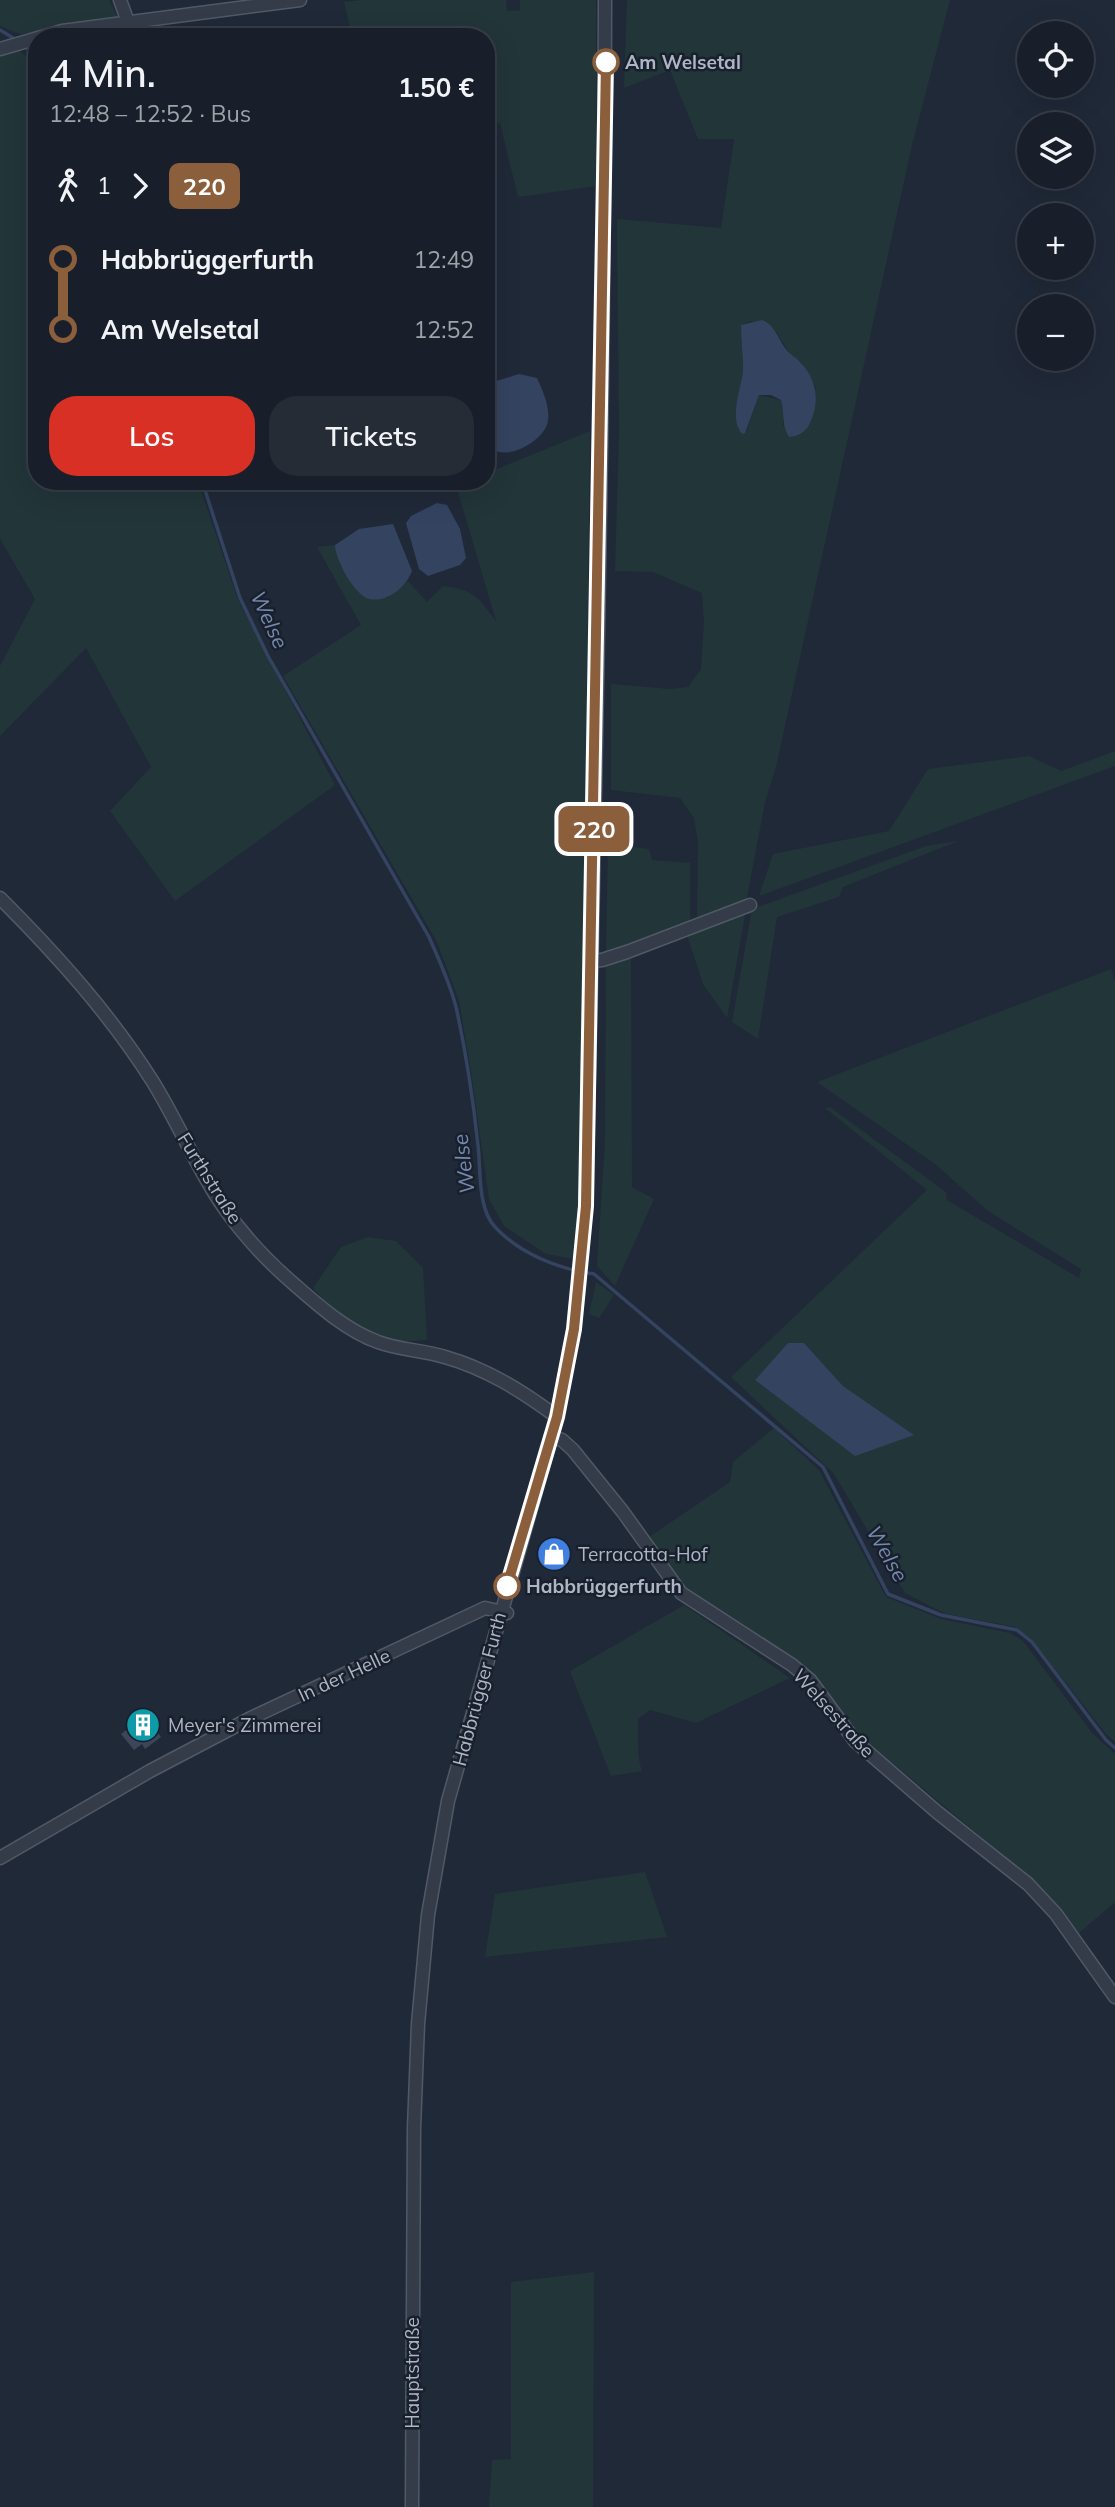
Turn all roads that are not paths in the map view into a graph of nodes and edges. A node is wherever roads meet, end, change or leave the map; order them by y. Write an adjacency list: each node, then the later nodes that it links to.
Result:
1 (120, 0): 4 (street)
2 (300, 0): 4 (street)
3 (605, 0): 10 (street, Habbrügger Furth)
4 (128, 22): 5 (street)
5 (84, 28)
6 (28, 39): 7 (street)
7 (6, 47)
8 (0, 898): 11 (street, Furthstraße)
9 (750, 905): 10 (street)
10 (591, 961): 11 (street, Habbrügger Furth)
11 (557, 1417): 12 (street, Habbrügger Furth)
12 (551, 1436): 13 (street, Habbrügger Furth); 15 (street, Welsestraße)
13 (504, 1612): 14 (street, In der Helle); 16 (street, Habbrügger Furth)
14 (0, 1858)
15 (1115, 1997)
16 (414, 2240): 17 (street, Hauptstraße)
17 (412, 2507)

